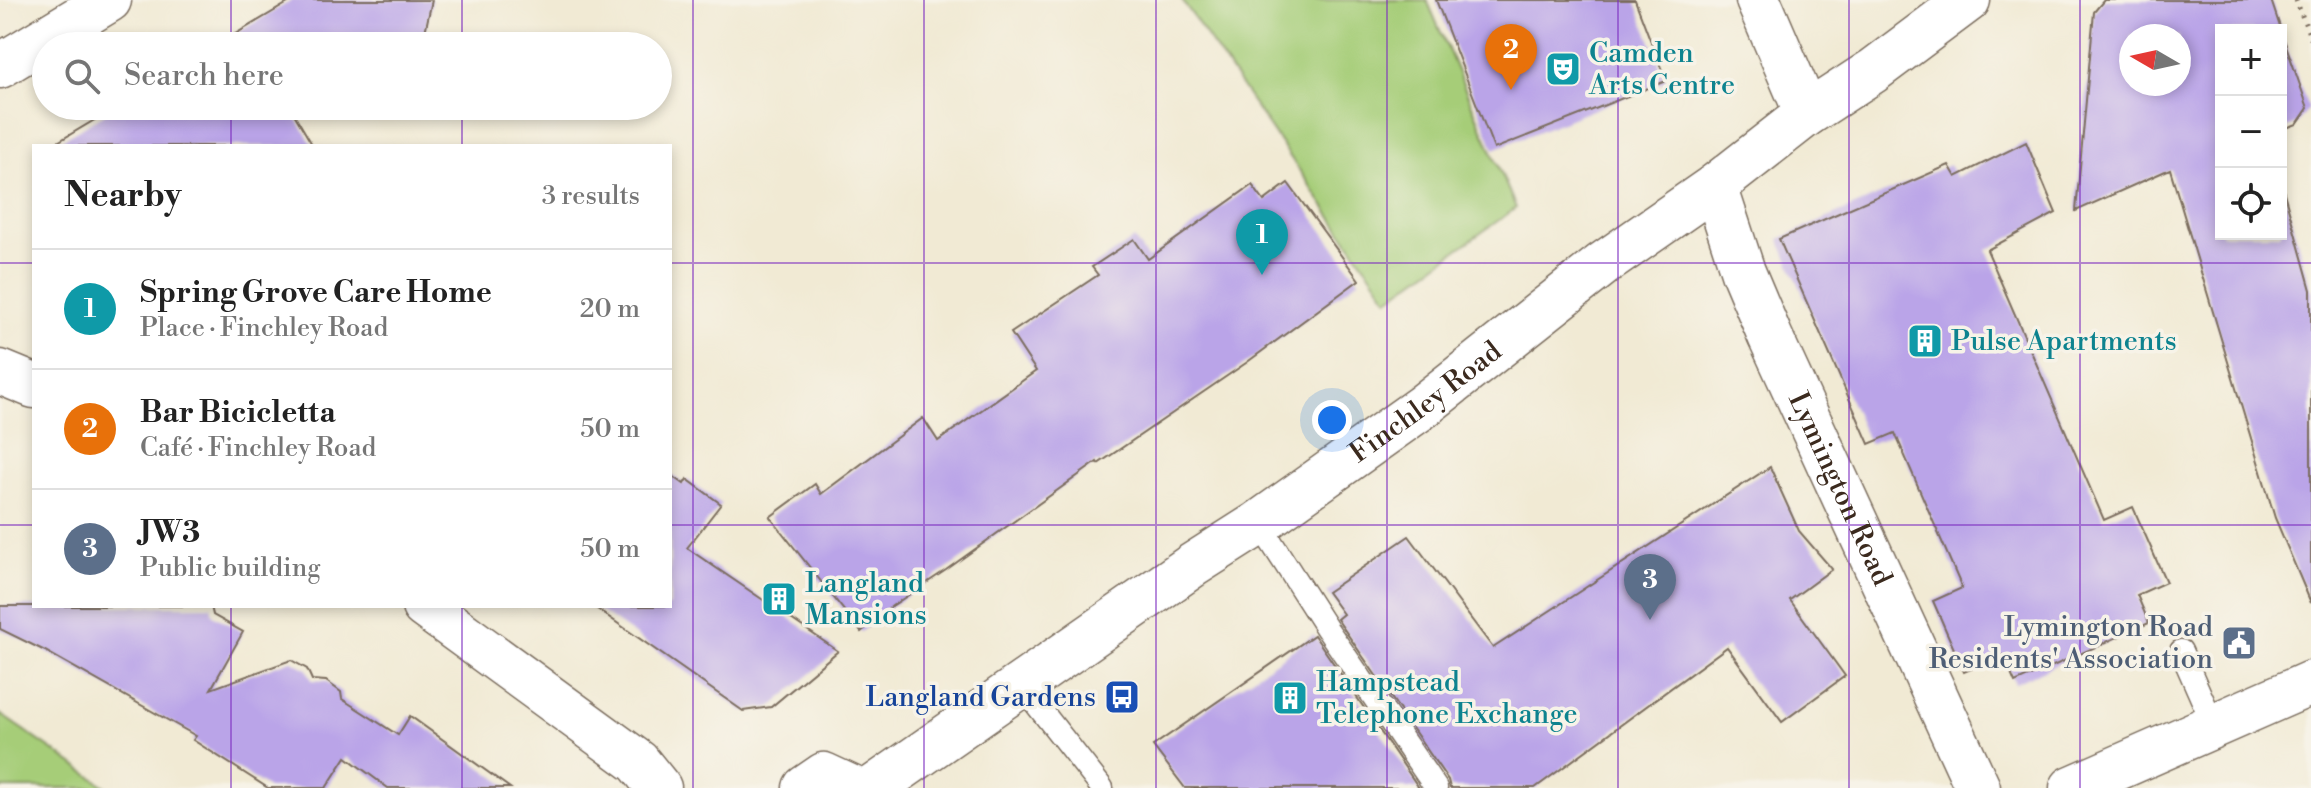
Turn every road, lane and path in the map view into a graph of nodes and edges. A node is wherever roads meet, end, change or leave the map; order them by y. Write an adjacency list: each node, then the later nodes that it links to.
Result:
1 (109, 0): 5 (main road)
2 (1758, 0): 9 (main road)
3 (1968, 0): 9 (main road, Finchley Road)
4 (2296, 0): 6 (path)
5 (56, 32)
6 (2311, 39)
7 (32, 47): 8 (main road)
8 (0, 66)
9 (1807, 114): 10 (main road, Finchley Road)
10 (1715, 186): 13 (main road, Finchley Road); 25 (main road, Lymington Road)
11 (0, 372): 12 (main road)
12 (32, 385)
13 (1259, 523): 17 (main road, Finchley Road); 24 (lane)
14 (427, 608): 19 (main road)
15 (2181, 651): 18 (lane)
16 (2311, 683): 18 (main road)
17 (1022, 686): 22 (main road, Finchley Road); 23 (lane)
18 (2214, 726): 26 (main road)
19 (659, 788)
20 (805, 788): 21 (main road)
21 (852, 788)
22 (873, 788)
23 (1102, 788)
24 (1436, 788)
25 (1978, 788)
26 (2072, 788)

